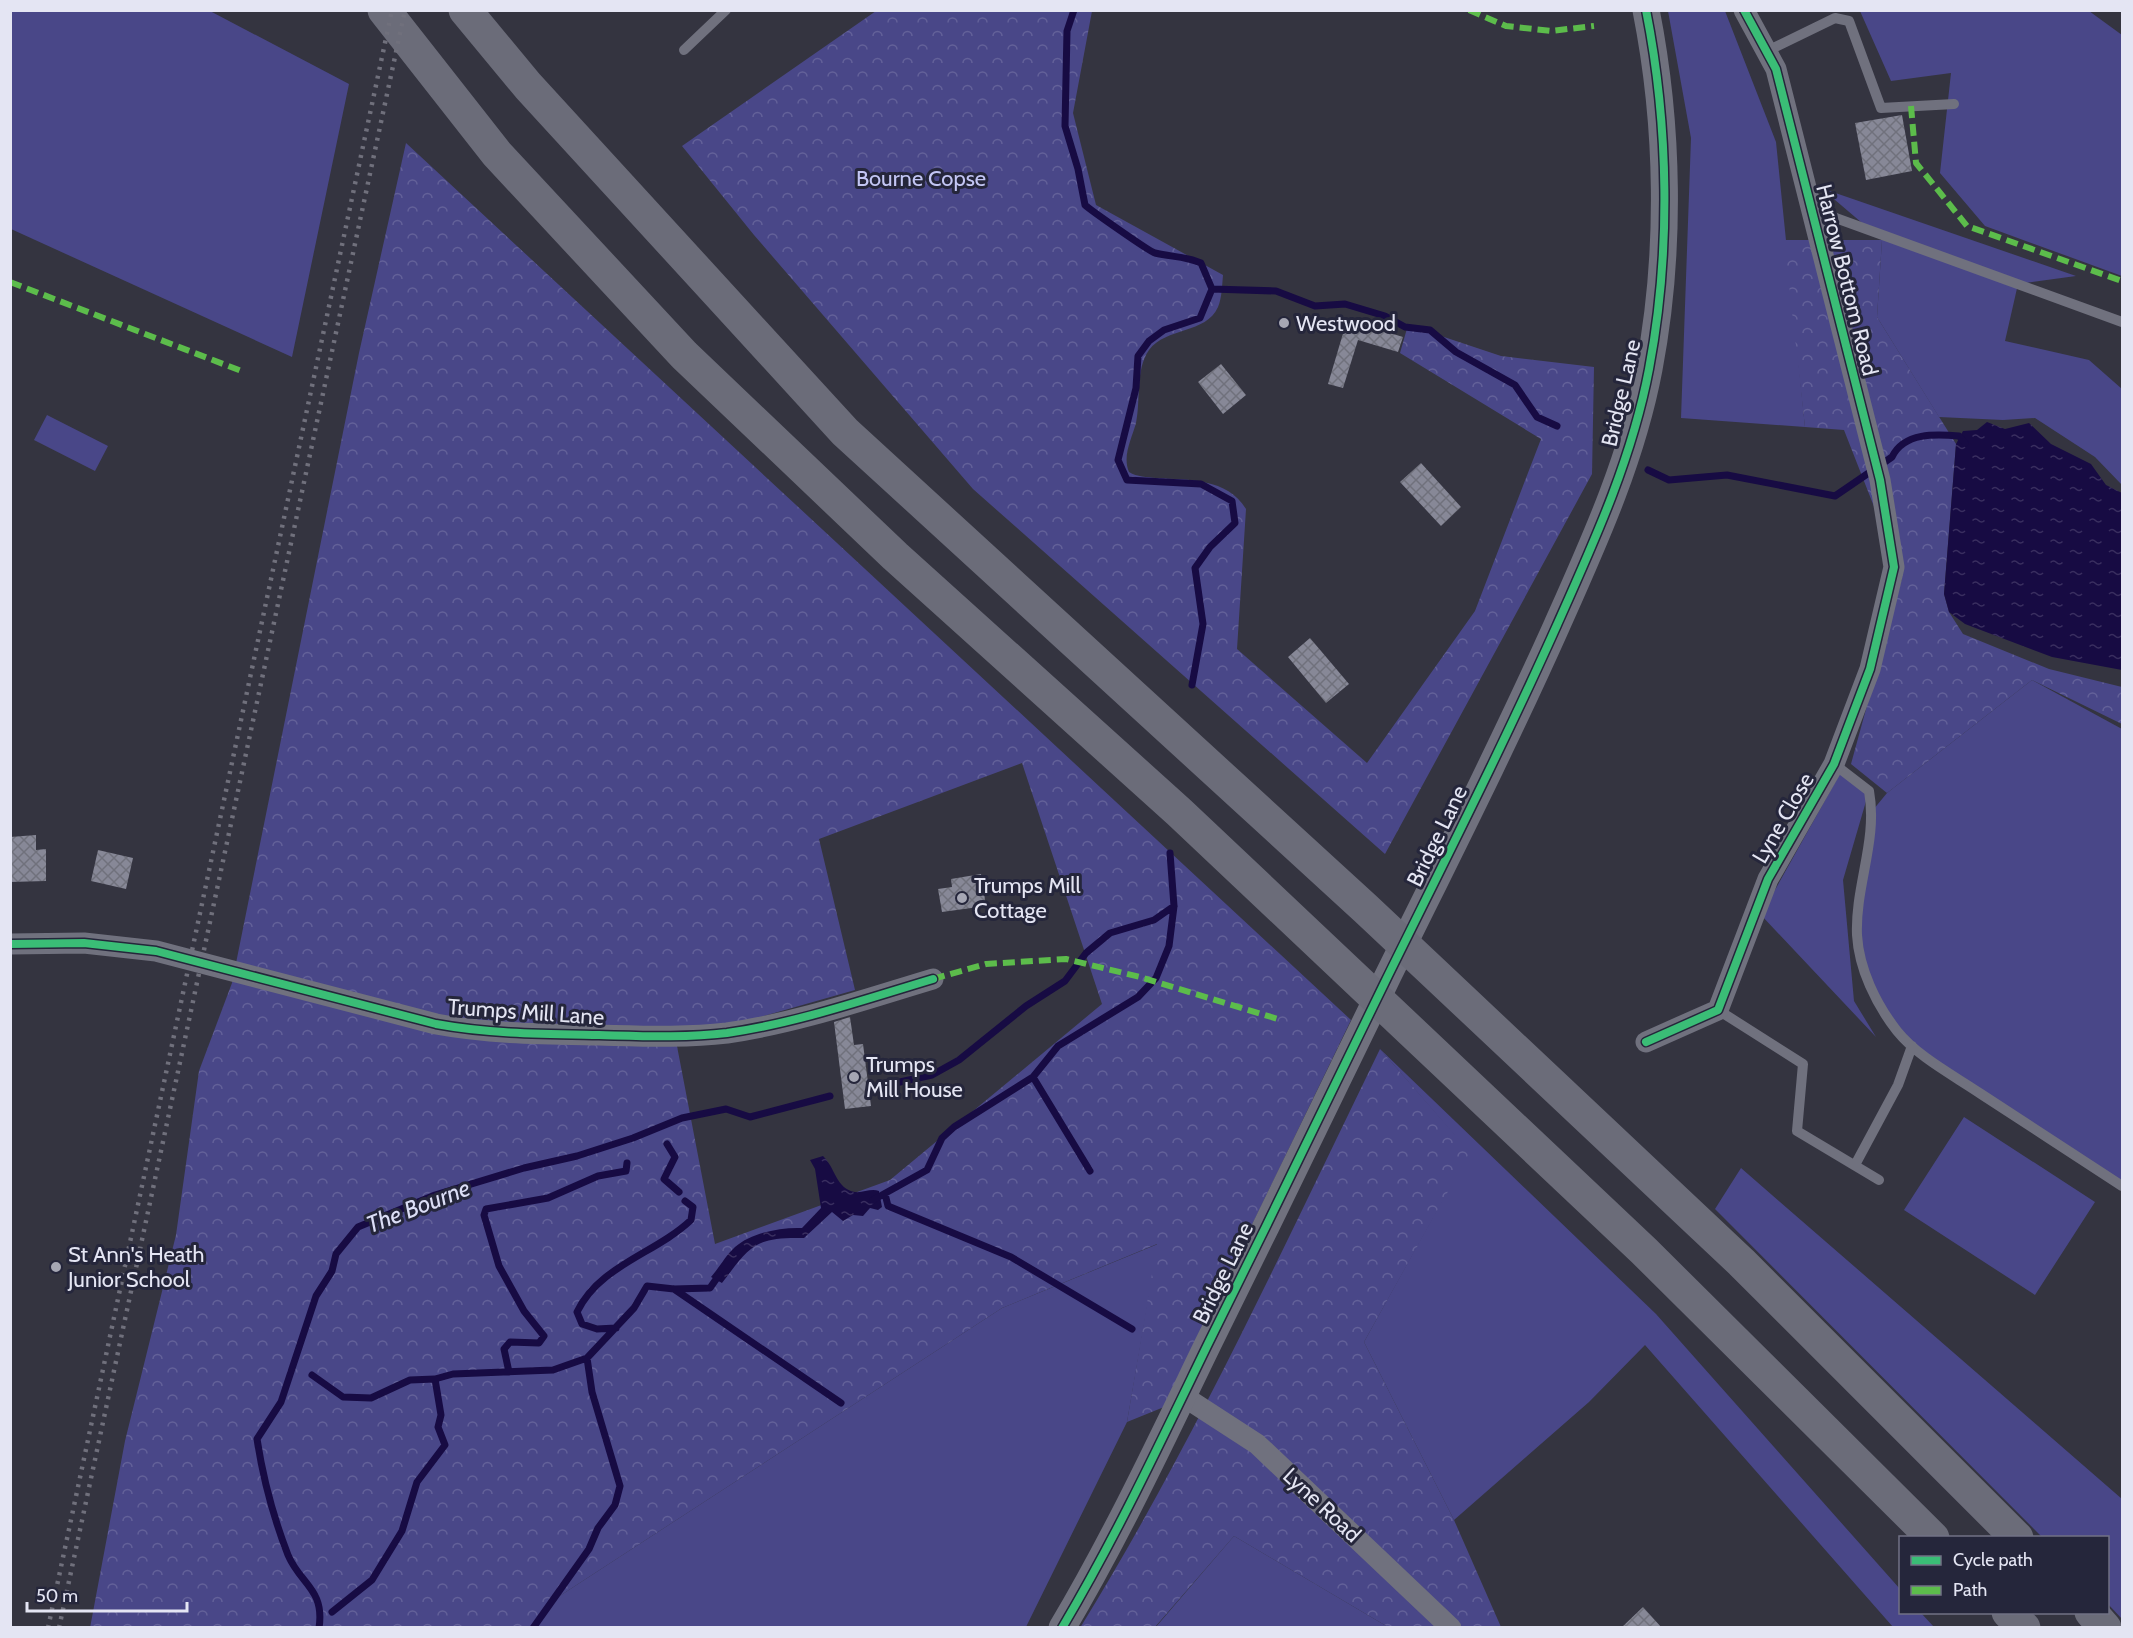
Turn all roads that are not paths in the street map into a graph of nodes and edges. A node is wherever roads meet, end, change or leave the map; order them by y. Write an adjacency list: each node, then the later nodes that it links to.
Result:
1 (384, 10): 22 (highway)
2 (465, 10): 23 (highway)
3 (726, 10): 6 (lane)
4 (1646, 10): 21 (street, Bridge Lane)
5 (1743, 10): 7 (street, Harrow Bottom Road)
6 (684, 50)
7 (1766, 52): 8 (lane); 9 (street, Harrow Bottom Road)
8 (1954, 104)
9 (1811, 209): 10 (lane); 11 (street, Harrow Bottom Road)
10 (2122, 322)
11 (1894, 567): 12 (street, Lyne Close)
12 (1834, 764): 15 (street, Lyne Close); 17 (lane)
13 (10, 944): 14 (street, Trumps Mill Lane)
14 (933, 980)
15 (1718, 1010): 16 (street); 18 (lane)
16 (1646, 1042)
17 (1912, 1046): 18 (lane); 20 (lane)
18 (1855, 1166): 19 (lane)
19 (1879, 1180)
20 (2122, 1186)
21 (1183, 1396): 26 (street, Bridge Lane); 27 (street, Lyne Road)
22 (1931, 1536)
23 (2015, 1536)
24 (2010, 1614): 28 (highway)
25 (2093, 1614): 29 (highway)
26 (1062, 1628)
27 (1451, 1628)
28 (2024, 1628)
29 (2105, 1628)

